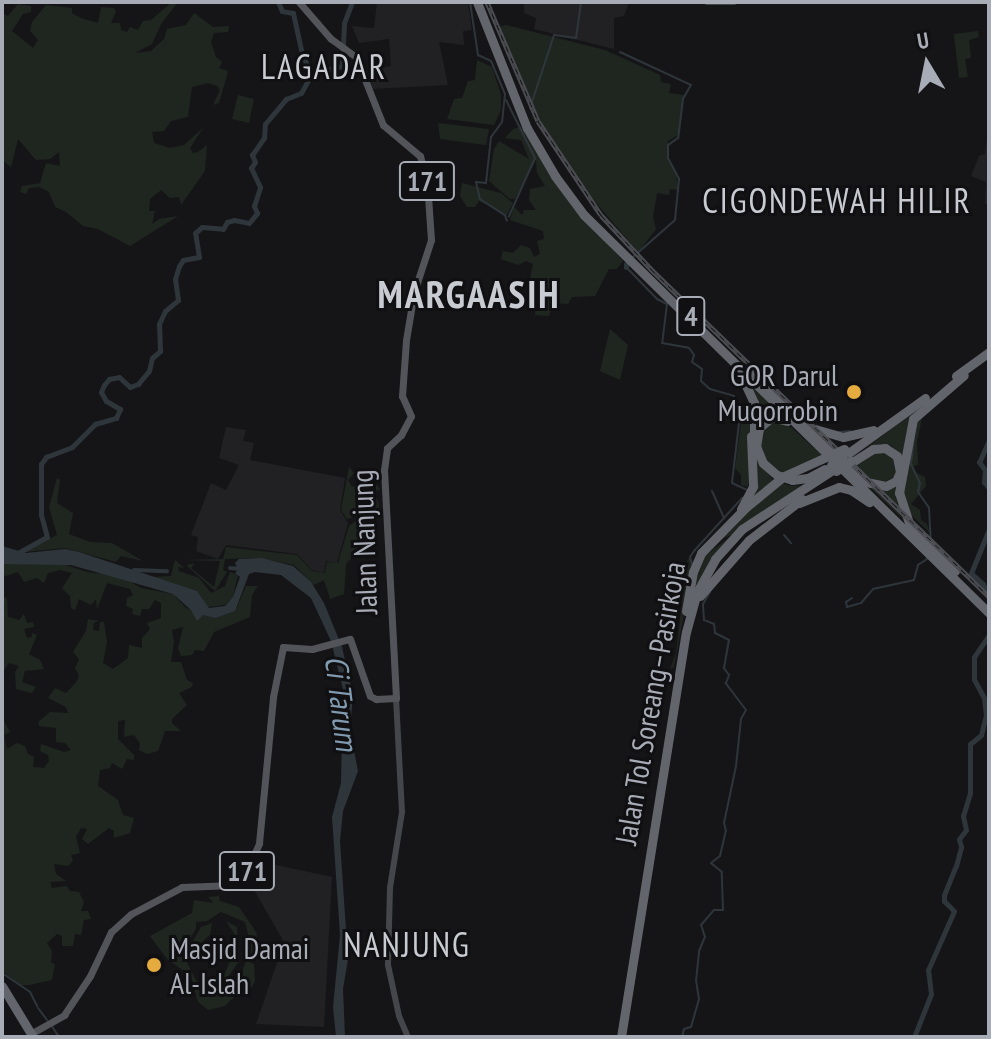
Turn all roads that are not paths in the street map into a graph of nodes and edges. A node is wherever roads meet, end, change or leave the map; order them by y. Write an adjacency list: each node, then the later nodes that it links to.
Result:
1 (299, 2): 25 (main road, Jalan Nanjung / 171)
2 (479, 2): 5 (highway, 4); 7 (highway, 4)
3 (707, 2): 4 (main road)
4 (734, 2)
5 (710, 341): 11 (highway); 21 (highway, 4)
6 (989, 354): 8 (highway); 9 (highway)
7 (739, 362): 10 (highway); 22 (highway, 4)
8 (964, 375): 12 (highway); 14 (highway)
9 (943, 385): 10 (highway); 12 (highway)
10 (793, 412): 13 (highway)
11 (755, 417): 13 (highway); 16 (highway)
12 (886, 428): 13 (highway, Jalan Tol Soreang–Pasirkoja)
13 (841, 464): 14 (highway); 15 (highway); 16 (highway, Jalan Tol Soreang–Pasirkoja, bridge); 18 (highway)
14 (902, 480): 22 (highway)
15 (791, 504): 17 (highway); 17 (highway); 18 (highway)
16 (744, 507): 24 (highway, Jalan Tol Soreang–Pasirkoja)
17 (765, 521): 19 (highway); 29 (highway, Jalan Tol Soreang–Pasirkoja)
18 (899, 528): 21 (highway)
19 (743, 533)
20 (732, 536): 24 (highway)
21 (944, 568): 23 (highway, 4)
22 (965, 583): 23 (highway, 4)
23 (989, 610)
24 (686, 611): 29 (highway, Jalan Tol Soreang–Pasirkoja)
25 (396, 698): 27 (main road, 171); 28 (main road, Jalan Nanjung / 171)
26 (2, 986): 27 (highway)
27 (32, 1035)
28 (408, 1037)
29 (620, 1037)

